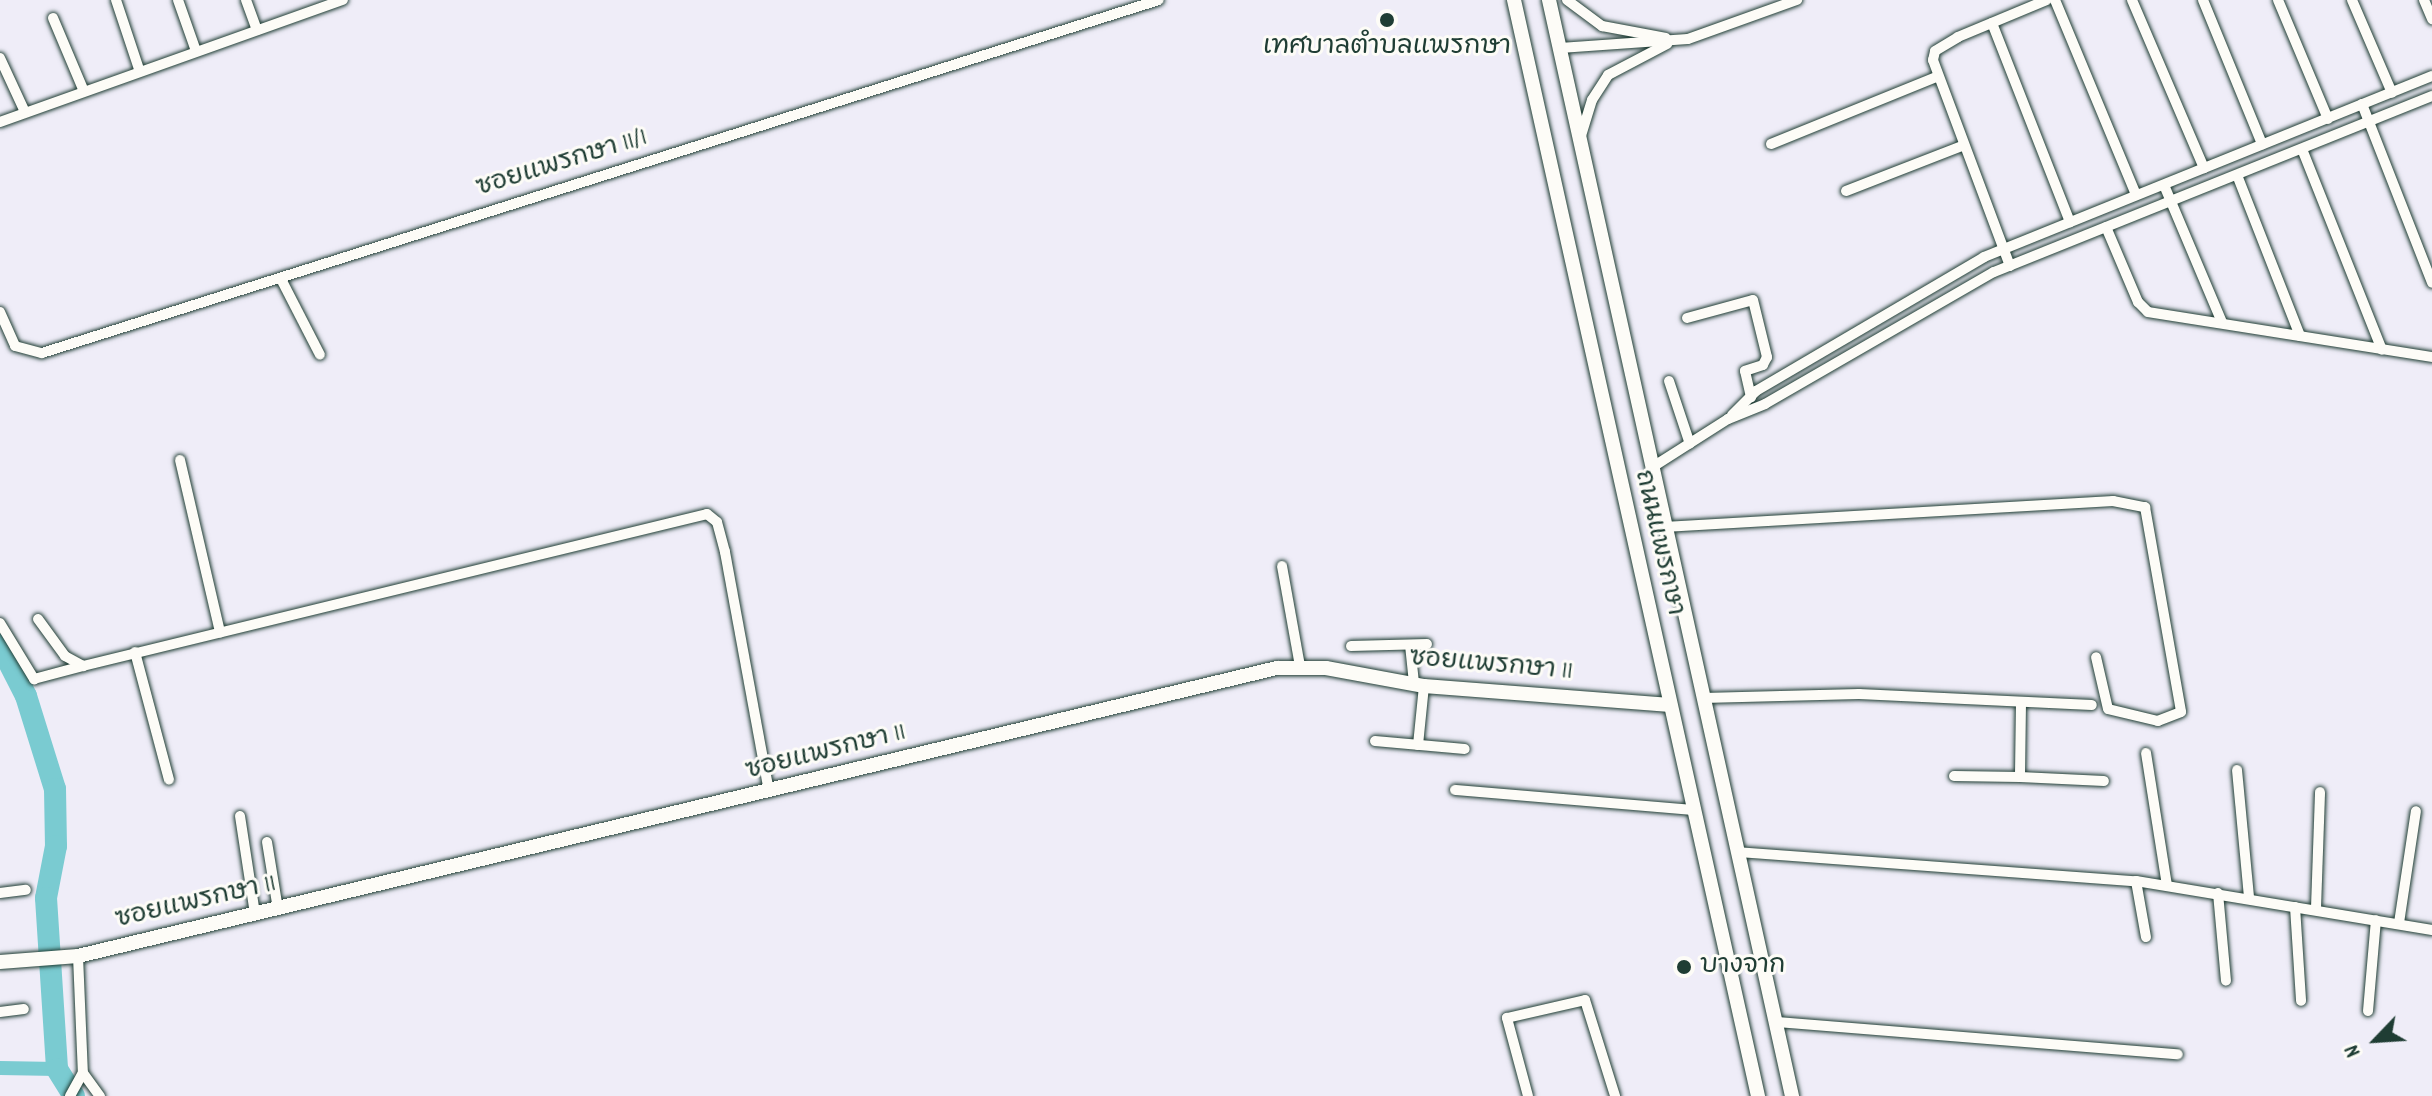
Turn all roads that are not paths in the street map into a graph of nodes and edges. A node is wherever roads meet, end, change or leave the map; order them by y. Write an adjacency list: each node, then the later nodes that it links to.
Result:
1 (116, 0): 26 (street)
2 (178, 0): 24 (street)
3 (246, 0): 21 (street)
4 (343, 0): 17 (street)
5 (1159, 0): 52 (street, ซอยแพรกษา 11/1)
6 (1514, 0): 84 (main road, ถนนแพรกษา)
7 (1549, 0): 23 (main road, ถนนแพรกษา)
8 (1567, 0): 22 (street)
9 (1797, 0): 22 (street)
10 (2047, 0): 20 (street)
11 (2055, 0): 46 (street)
12 (2132, 0): 42 (street)
13 (2203, 0): 39 (street)
14 (2278, 0): 34 (street)
15 (2352, 0): 30 (street)
16 (2424, 0): 19 (street)
17 (310, 6): 21 (street)
18 (53, 18): 29 (street)
19 (2432, 19)
20 (1992, 23): 28 (street); 48 (street)
21 (257, 30): 24 (street)
22 (1676, 40): 23 (street); 37 (street)
23 (1560, 48): 37 (main road, ถนนแพรกษา)
24 (196, 51): 26 (street)
25 (0, 58): 33 (street)
26 (139, 69): 29 (street)
27 (2432, 76): 30 (street)
28 (1936, 77): 38 (street); 40 (street)
29 (83, 89): 33 (street)
30 (2392, 93): 32 (street)
31 (2432, 96): 35 (street)
32 (2362, 104): 34 (street); 35 (street)
33 (24, 110): 36 (street)
34 (2328, 119): 39 (street)
35 (2368, 120): 41 (street); 53 (street)
36 (0, 122)
37 (1580, 140): 68 (main road, ถนนแพรกษา)
38 (1771, 144)
39 (2262, 144): 42 (street)
40 (1962, 146): 45 (street); 50 (street)
41 (2302, 149): 43 (street); 60 (street)
42 (2204, 168): 44 (street)
43 (2237, 175): 47 (street); 59 (street)
44 (2164, 185): 46 (street); 47 (street)
45 (1846, 191)
46 (2136, 195): 48 (street)
47 (2171, 201): 49 (street); 57 (street)
48 (2070, 222): 50 (street)
49 (2106, 227): 51 (street); 57 (street)
50 (2004, 249): 51 (street); 55 (street)
51 (2010, 266): 58 (street)
52 (281, 279): 54 (street, ซอยแพรกษา 11/1); 61 (street)
53 (2432, 283)
54 (0, 312)
55 (1882, 317): 58 (street); 64 (street)
56 (1687, 318): 64 (street)
57 (2222, 322): 59 (street)
58 (1891, 332): 65 (street)
59 (2300, 336): 60 (street)
60 (2382, 350): 62 (street)
61 (320, 355)
62 (2432, 357)
63 (1669, 381): 66 (street)
64 (1751, 397): 65 (street)
65 (1728, 419): 66 (street)
66 (1690, 444): 68 (street)
67 (180, 460): 73 (street)
68 (1651, 468): 69 (main road, ถนนแพรกษา)
69 (1664, 527): 78 (street); 82 (main road, ถนนแพรกษา)
70 (1282, 566): 80 (street)
71 (38, 619): 79 (street)
72 (0, 623): 79 (street)
73 (220, 632): 77 (street); 96 (street)
74 (1427, 644): 75 (street)
75 (1410, 645): 76 (street); 81 (street)
76 (1351, 646)
77 (135, 652): 79 (street); 93 (street)
78 (2096, 657)
79 (83, 666)
80 (1300, 666): 81 (main road, ซอยแพรกษา 11); 96 (main road, ซอยแพรกษา 11)
81 (1419, 685): 84 (main road, ซอยแพรกษา 11); 87 (street)
82 (1703, 698): 83 (street); 102 (main road, ถนนแพรกษา)
83 (2021, 703): 85 (street); 92 (street)
84 (1670, 705): 98 (main road, ถนนแพรกษา)
85 (2092, 705)
86 (1375, 741): 87 (street)
87 (1418, 745): 88 (street)
88 (1465, 749)
89 (2146, 753): 104 (street)
90 (2237, 770): 108 (street)
91 (1954, 776): 92 (street)
92 (2020, 777): 94 (street)
93 (169, 780)
94 (2104, 781)
95 (1455, 790): 98 (street)
96 (769, 791): 111 (main road, ซอยแพรกษา 11)
97 (2320, 792): 110 (street)
98 (1694, 810): 131 (main road, ถนนแพรกษา)
99 (2416, 811): 114 (street)
100 (240, 816): 112 (street)
101 (267, 842): 111 (street)
102 (1737, 852): 103 (street); 124 (main road, ถนนแพรกษา)
103 (2136, 881): 104 (street); 116 (street)
104 (2167, 885): 107 (street)
105 (26, 890): 106 (street)
106 (0, 893)
107 (2218, 893): 108 (street); 119 (street)
108 (2249, 898): 109 (street)
109 (2295, 907): 110 (street); 120 (street)
110 (2316, 908): 113 (street)
111 (278, 909): 112 (main road, ซอยแพรกษา 11)
112 (255, 914): 117 (main road, ซอยแพรกษา 11)
113 (2376, 920): 114 (street); 122 (street)
114 (2399, 923): 115 (street)
115 (2432, 930)
116 (2146, 937)
117 (72, 957): 118 (main road, ซอยแพรกษา 11); 126 (street)
118 (0, 962)
119 (2226, 981)
120 (2301, 1001)
121 (24, 1009): 123 (street)
122 (2368, 1011)
123 (0, 1012)
124 (1776, 1022): 125 (street); 132 (main road, ถนนแพรกษา)
125 (2178, 1054)
126 (83, 1073): 127 (street); 128 (street)
127 (70, 1096)
128 (100, 1096)
129 (1528, 1096): 130 (street)
130 (1615, 1096)
131 (1758, 1096)
132 (1792, 1096)

